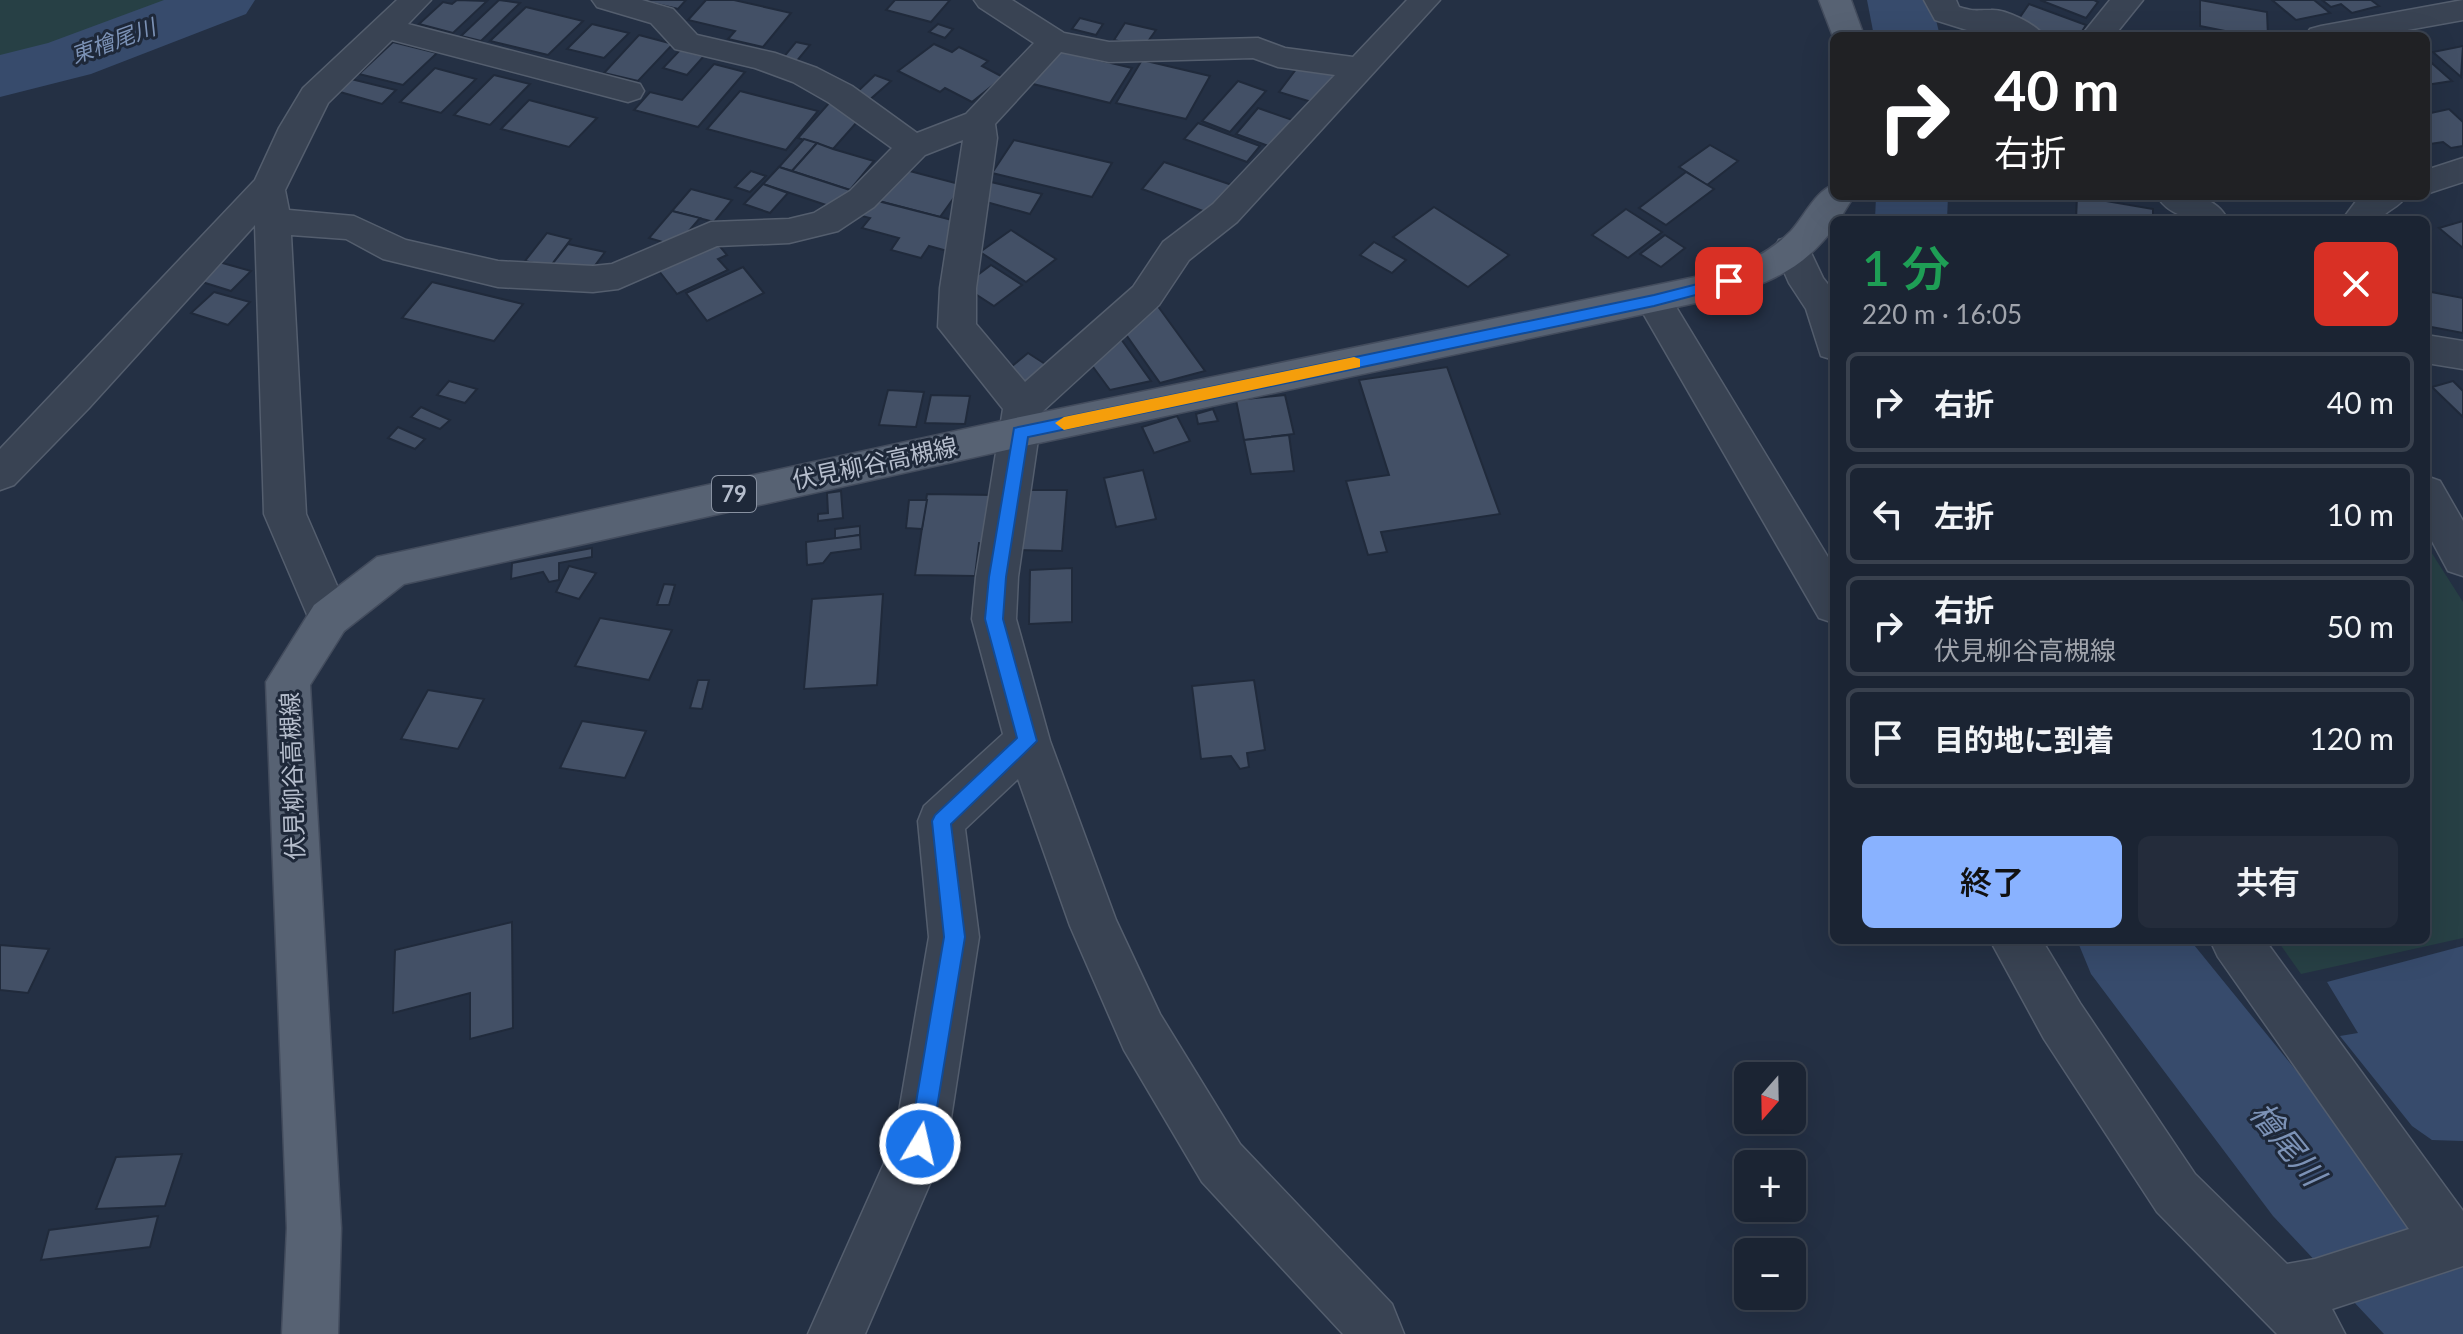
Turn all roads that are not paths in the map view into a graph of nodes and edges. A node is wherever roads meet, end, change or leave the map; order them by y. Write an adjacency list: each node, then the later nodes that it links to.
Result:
1 (415, 0): 10 (street)
2 (608, 0): 19 (street)
3 (990, 0): 15 (street)
4 (1424, 0): 16 (street)
5 (1835, 0): 11 (main road)
6 (1940, 0): 9 (street)
7 (2127, 0): 13 (street)
8 (2463, 10): 14 (street)
9 (1992, 20): 12 (street)
10 (386, 28): 17 (street); 24 (street)
11 (1847, 32)
12 (2019, 32)
13 (2100, 32)
14 (2343, 32)
15 (1054, 41): 16 (street); 18 (street)
16 (1358, 68): 31 (street)
17 (628, 91)
18 (978, 122): 19 (street); 31 (street)
19 (913, 147): 24 (street)
20 (2463, 170): 21 (street)
21 (2430, 181)
22 (1834, 200): 26 (main road, 伏見柳谷高槻線 / 79)
23 (2181, 200): 25 (street)
24 (271, 204): 32 (street); 36 (street)
25 (2208, 216)
26 (1792, 249): 27 (main road, 伏見柳谷高槻線 / 79); 28 (street)
27 (1654, 301): 31 (main road, 伏見柳谷高槻線 / 79); 35 (street)
28 (1830, 328)
29 (2430, 350): 30 (street)
30 (2463, 355)
31 (1022, 419): 36 (main road, 伏見柳谷高槻線 / 79); 37 (street)
32 (0, 474)
33 (2430, 499): 34 (street)
34 (2463, 559)
35 (1830, 598)
36 (329, 618): 42 (main road, 伏見柳谷高槻線 / 79)
37 (1027, 741): 43 (street); 44 (street)
38 (2017, 944): 41 (street)
39 (2238, 944): 40 (street)
40 (2452, 1242): 41 (street)
41 (2303, 1305)
42 (310, 1334)
43 (836, 1334)
44 (1376, 1334)

